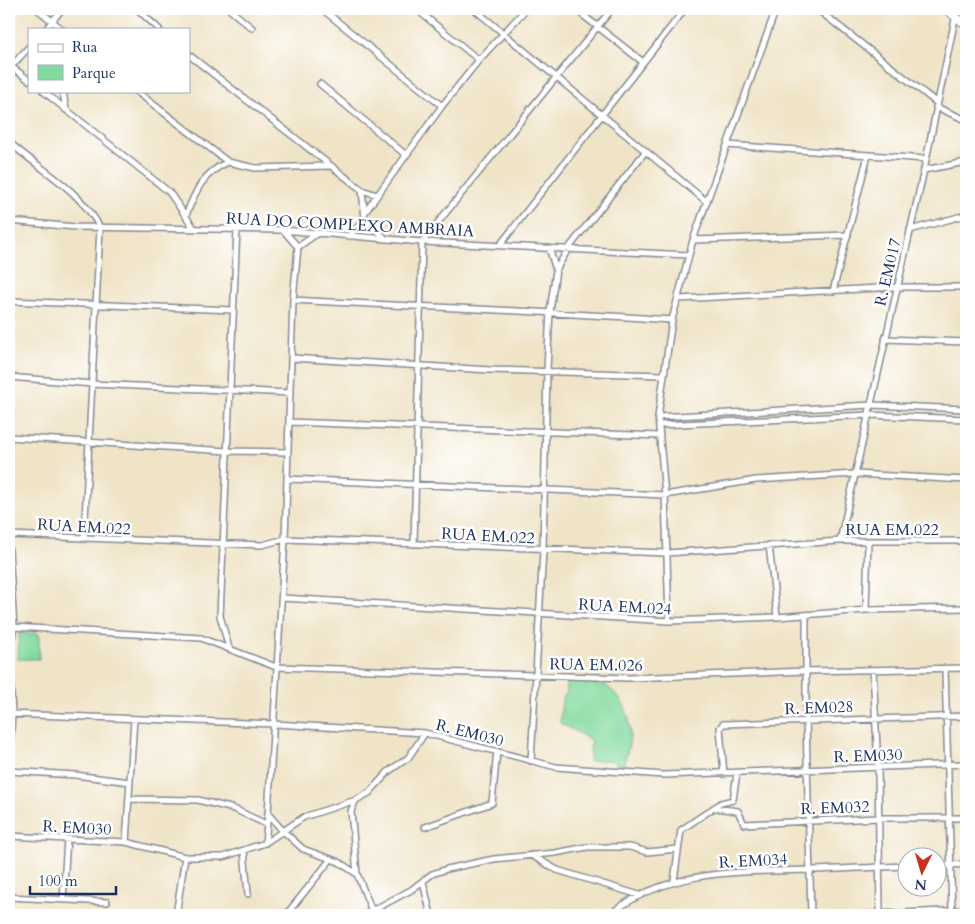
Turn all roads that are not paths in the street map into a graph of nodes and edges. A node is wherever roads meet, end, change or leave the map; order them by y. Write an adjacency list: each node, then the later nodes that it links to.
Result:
1 (37, 9): 17 (street)
2 (62, 9): 17 (street)
3 (137, 9): 22 (street)
4 (229, 9): 23 (street)
5 (322, 9): 37 (street)
6 (416, 9): 27 (street)
7 (474, 9): 24 (street)
8 (526, 9): 24 (street)
9 (575, 9): 19 (street)
10 (612, 9): 19 (street)
11 (685, 9): 28 (street)
12 (776, 9): 42 (street)
13 (817, 9): 36 (street)
14 (945, 9): 16 (street)
15 (957, 9): 16 (street, R. EM017)
16 (955, 17): 18 (street); 36 (street, R. EM017)
17 (53, 21): 20 (street); 21 (street)
18 (966, 25)
19 (598, 27): 28 (street); 30 (street)
20 (47, 28)
21 (61, 28)
22 (158, 28)
23 (252, 28)
24 (504, 33): 27 (street); 30 (street)
25 (28, 48): 29 (street)
26 (190, 55): 49 (street)
27 (479, 60): 37 (street)
28 (643, 62): 39 (street)
29 (9, 66): 31 (street)
30 (557, 76): 39 (street); 69 (street)
31 (28, 79)
32 (320, 84): 44 (street)
33 (43, 92): 38 (street)
34 (64, 92): 38 (street)
35 (137, 92): 47 (street)
36 (937, 105): 40 (street); 46 (street, R. EM017)
37 (442, 106): 44 (street)
38 (66, 110): 55 (street)
39 (603, 114): 43 (street); 70 (street)
40 (966, 120)
41 (9, 142): 59 (street)
42 (727, 145): 45 (street); 53 (street)
43 (645, 152): 53 (street); 73 (street)
44 (406, 155): 52 (street)
45 (868, 155): 46 (street); 64 (street)
46 (926, 159): 50 (street, R. EM017)
47 (228, 162): 49 (street); 55 (street)
48 (966, 162): 50 (street)
49 (330, 166): 51 (street)
50 (924, 170): 63 (street, R. EM017)
51 (362, 190): 52 (street); 54 (street)
52 (377, 195): 54 (street)
53 (707, 202): 68 (street)
54 (366, 211): 57 (street)
55 (186, 215): 60 (street)
56 (966, 215): 63 (street)
57 (365, 219): 66 (street); 67 (street)
58 (10, 220): 59 (street, RUA DO COMPLEXO AMBRAIA)
59 (100, 228): 60 (street, RUA DO COMPLEXO AMBRAIA); 82 (street)
60 (194, 228): 61 (street, RUA DO COMPLEXO AMBRAIA)
61 (237, 229): 62 (street, RUA DO COMPLEXO AMBRAIA); 84 (street)
62 (283, 230): 65 (street, RUA DO COMPLEXO AMBRAIA); 71 (street)
63 (910, 230): 76 (street, R. EM017)
64 (848, 234): 68 (street); 78 (street)
65 (316, 235): 66 (street, RUA DO COMPLEXO AMBRAIA); 71 (street)
66 (348, 236): 67 (street, RUA DO COMPLEXO AMBRAIA)
67 (386, 240): 69 (street, RUA DO COMPLEXO AMBRAIA)
68 (693, 240): 74 (street)
69 (422, 242): 70 (street, RUA DO COMPLEXO AMBRAIA); 83 (street)
70 (500, 245): 72 (street, RUA DO COMPLEXO AMBRAIA)
71 (298, 247): 80 (street)
72 (549, 248): 73 (street, RUA DO COMPLEXO AMBRAIA); 75 (street)
73 (568, 249): 74 (street, RUA DO COMPLEXO AMBRAIA); 75 (street)
74 (689, 256): 79 (street)
75 (556, 270): 85 (street)
76 (896, 287): 77 (street); 78 (street); 87 (street, R. EM017)
77 (966, 287)
78 (832, 291): 79 (street)
79 (679, 299): 86 (street)
80 (293, 300): 83 (street); 89 (street)
81 (9, 301): 82 (street)
82 (96, 305): 84 (street); 94 (street)
83 (420, 307): 85 (street); 90 (street)
84 (233, 310): 95 (street)
85 (550, 311): 86 (street); 91 (street)
86 (672, 320): 92 (street)
87 (885, 339): 88 (street); 97 (street, R. EM017)
88 (966, 342)
89 (291, 358): 90 (street); 96 (street)
90 (419, 366): 91 (street); 104 (street)
91 (547, 370): 92 (street); 105 (street)
92 (662, 375): 100 (street)
93 (9, 377): 94 (street)
94 (92, 384): 95 (street); 108 (street)
95 (230, 390): 96 (street); 109 (street)
96 (290, 393): 102 (street)
97 (870, 405): 98 (street); 99 (street, R. EM017); 100 (street)
98 (966, 409)
99 (868, 415): 101 (street); 103 (street); 111 (street, R. EM017)
100 (658, 416): 103 (street)
101 (966, 419)
102 (289, 422): 104 (street); 110 (street)
103 (659, 425): 106 (street)
104 (416, 427): 105 (street); 114 (street)
105 (546, 430): 106 (street); 115 (street)
106 (660, 436): 116 (street)
107 (9, 437): 108 (street)
108 (90, 442): 109 (street); 118 (street)
109 (227, 451): 110 (street); 123 (street)
110 (288, 452): 112 (street)
111 (856, 474): 113 (street); 116 (street); 121 (street, R. EM017)
112 (288, 479): 114 (street); 119 (street)
113 (966, 480)
114 (416, 484): 115 (street); 124 (street)
115 (545, 489): 116 (street); 127 (street)
116 (665, 495): 128 (street)
117 (9, 535): 118 (street, RUA EM.022)
118 (84, 539): 123 (street, RUA EM.022)
119 (285, 539): 123 (street, RUA EM.022); 124 (street, RUA EM.022); 130 (street)
120 (966, 540): 122 (street, RUA EM.022)
121 (840, 541): 122 (street, RUA EM.022); 125 (street, RUA EM.022)
122 (868, 541): 132 (street)
123 (222, 543): 138 (street)
124 (414, 544): 127 (street, RUA EM.022)
125 (769, 545): 128 (street, RUA EM.022); 135 (street)
126 (9, 550): 129 (street)
127 (544, 550): 128 (street, RUA EM.022); 133 (street)
128 (668, 553): 136 (street)
129 (10, 590): 137 (street)
130 (282, 598): 133 (street, RUA EM.024); 140 (street)
131 (966, 608): 132 (street, RUA EM.024)
132 (866, 610): 134 (street, RUA EM.024)
133 (538, 613): 136 (street, RUA EM.024); 145 (street)
134 (806, 615): 135 (street, RUA EM.024); 144 (street)
135 (777, 617): 136 (street, RUA EM.024)
136 (669, 621)
137 (14, 627): 138 (street, RUA EM.026); 139 (street)
138 (229, 648): 140 (street, RUA EM.026)
139 (9, 652): 146 (street)
140 (276, 667): 145 (street, RUA EM.026); 152 (street)
141 (966, 668): 142 (street, RUA EM.026)
142 (945, 669): 143 (street, RUA EM.026); 148 (street)
143 (873, 670): 144 (street, RUA EM.026); 149 (street)
144 (805, 671): 145 (street, RUA EM.026); 151 (street)
145 (535, 676): 155 (street)
146 (10, 714): 150 (street); 156 (street)
147 (966, 716): 148 (street, R. EM028)
148 (946, 717): 149 (street, R. EM028); 158 (street)
149 (876, 718): 151 (street, R. EM028); 159 (street)
150 (134, 719): 152 (street); 164 (street)
151 (806, 720): 160 (street); 163 (street, R. EM028)
152 (275, 724): 153 (street); 168 (street)
153 (425, 733): 154 (street, R. EM030); 166 (street, R. EM030)
154 (497, 751): 155 (street, R. EM030); 174 (street)
155 (531, 761): 163 (street, R. EM030)
156 (9, 763)
157 (966, 764): 158 (street, R. EM030)
158 (949, 765): 159 (street, R. EM030); 170 (street)
159 (878, 767): 160 (street, R. EM030); 169 (street)
160 (808, 770): 162 (street, R. EM030); 172 (street)
161 (9, 771): 164 (street)
162 (737, 773): 163 (street, R. EM030); 167 (street)
163 (724, 774)
164 (130, 782): 165 (street)
165 (130, 799): 173 (street); 178 (street)
166 (356, 800): 175 (street, R. EM030); 192 (street)
167 (715, 808): 172 (street, R. EM032); 180 (street)
168 (268, 814): 173 (street); 175 (street)
169 (879, 818): 170 (street, R. EM032); 172 (street, R. EM032); 190 (street)
170 (949, 818): 171 (street, R. EM032); 189 (street)
171 (966, 818)
172 (810, 820): 191 (street)
173 (266, 824): 179 (street)
174 (425, 827)
175 (282, 830): 179 (street, R. EM030); 185 (street)
176 (9, 836): 177 (street, R. EM030)
177 (66, 839): 178 (street, R. EM030); 198 (street)
178 (126, 842): 184 (street, R. EM030)
179 (265, 843): 181 (street, R. EM030)
180 (678, 850): 182 (street); 193 (street)
181 (244, 851): 184 (street, R. EM030); 195 (street)
182 (544, 853): 183 (street); 186 (street)
183 (530, 854): 186 (street); 194 (street)
184 (185, 857): 204 (street)
185 (331, 859): 192 (street); 205 (street)
186 (543, 862): 196 (street)
187 (966, 864): 189 (street)
188 (898, 866): 190 (street, R. EM034)
189 (950, 866): 202 (street)
190 (878, 867): 191 (street, R. EM034); 203 (street)
191 (812, 870): 193 (street, R. EM034); 209 (street)
192 (357, 874): 201 (street)
193 (674, 881): 196 (street, R. EM034)
194 (423, 882): 201 (street); 207 (street)
195 (248, 894)
196 (639, 895): 208 (street, R. EM034)
197 (9, 897): 198 (street)
198 (63, 900): 199 (street)
199 (107, 902)
200 (966, 910): 202 (street)
201 (372, 911): 206 (street)
202 (952, 911): 203 (street)
203 (880, 914): 210 (street)
204 (176, 915)
205 (286, 915)
206 (364, 915)
207 (431, 915)
208 (609, 915)
209 (811, 915)
210 (857, 915)

